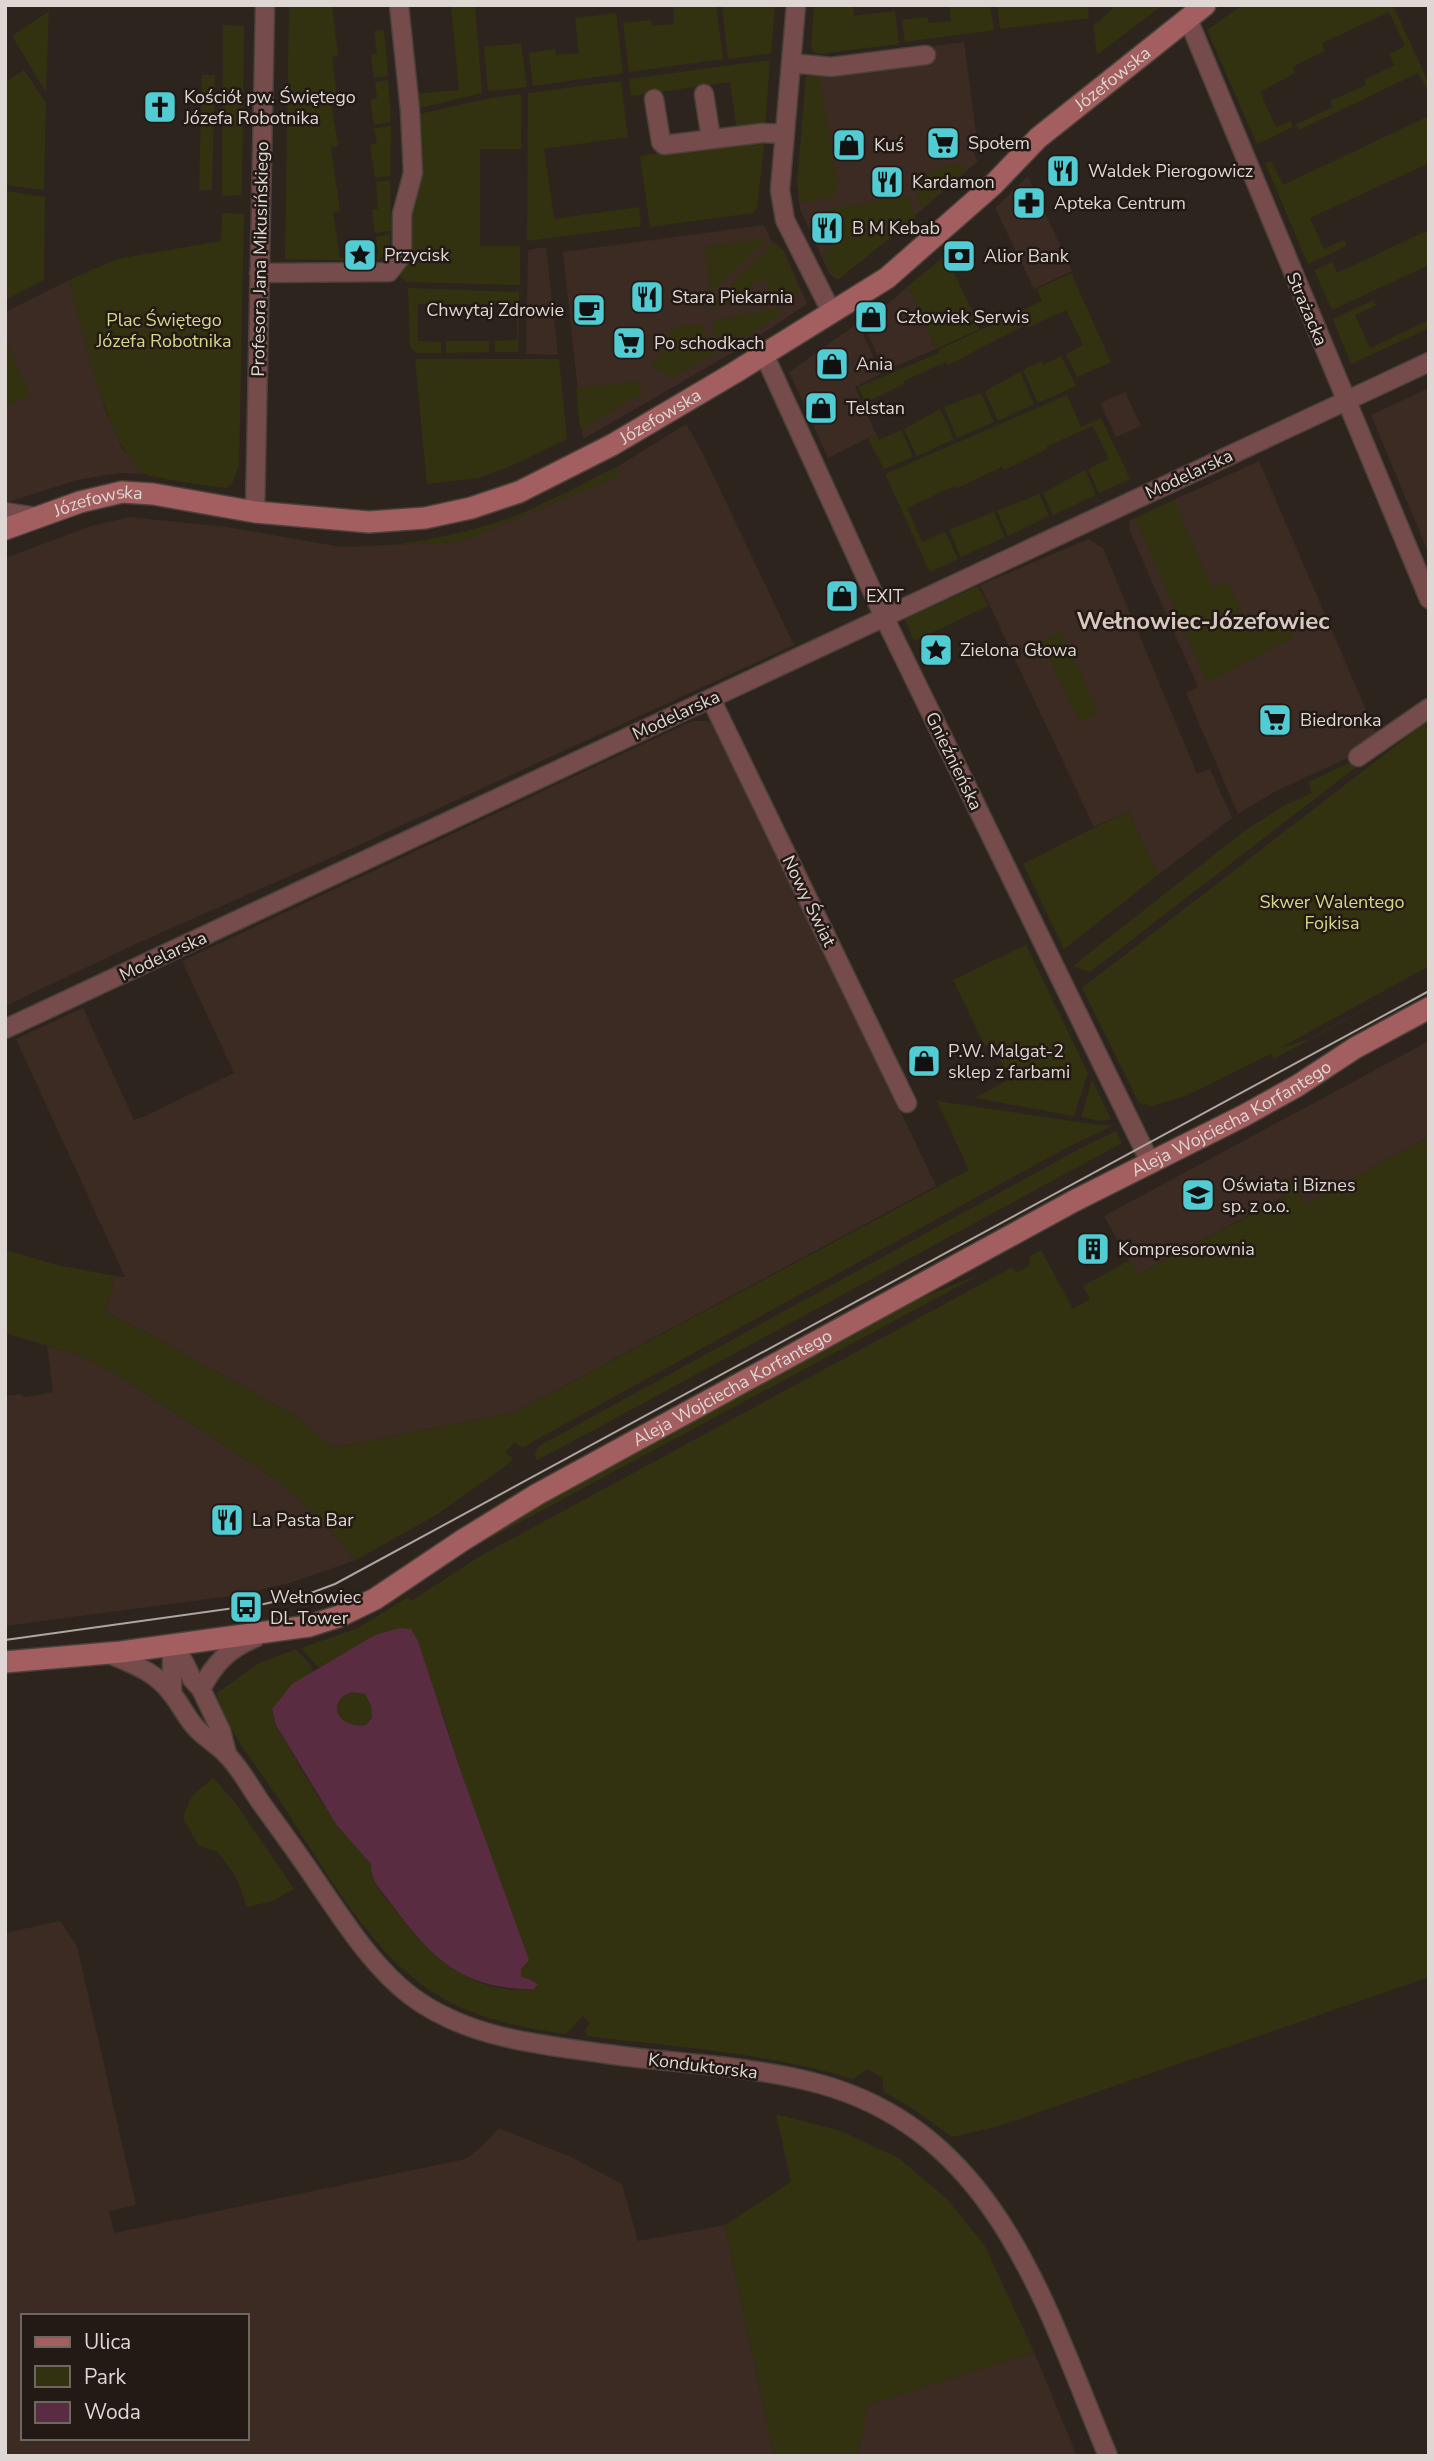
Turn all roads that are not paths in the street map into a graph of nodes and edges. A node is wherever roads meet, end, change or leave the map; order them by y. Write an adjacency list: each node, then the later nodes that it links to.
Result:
1 (265, 5): 12 (street, Profesora Jana Mikusińskiego)
2 (399, 5): 12 (street)
3 (796, 5): 7 (street)
4 (1205, 5): 5 (main road, Józefowska)
5 (1188, 19): 13 (main road, Józefowska); 16 (street, Strażacka)
6 (926, 55): 7 (street)
7 (791, 63): 10 (street)
8 (704, 94): 11 (street)
9 (654, 99): 11 (street)
10 (785, 134): 11 (street); 13 (street)
11 (710, 139)
12 (259, 273): 18 (street, Profesora Jana Mikusińskiego)
13 (832, 313): 14 (main road, Józefowska)
14 (764, 355): 18 (main road, Józefowska); 22 (street, Gnieźnieńska)
15 (1429, 362): 16 (street, Modelarska)
16 (1347, 401): 21 (street, Strażacka); 22 (street, Modelarska)
17 (5, 512): 19 (street)
18 (255, 512): 19 (main road, Józefowska)
19 (37, 517): 20 (main road, Józefowska)
20 (5, 529)
21 (1429, 598)
22 (884, 618): 23 (street, Modelarska); 29 (street, Gnieźnieńska)
23 (711, 699): 27 (street, Modelarska); 28 (street, Nowy Świat)
24 (1429, 708): 25 (street)
25 (1358, 757)
26 (1429, 1008): 29 (main road, Aleja Wojciecha Korfantego)
27 (5, 1029)
28 (907, 1103)
29 (1151, 1164): 30 (main road, Aleja Wojciecha Korfantego)
30 (266, 1634): 31 (main road, Aleja Wojciecha Korfantego); 34 (street)
31 (172, 1646): 32 (main road, Aleja Wojciecha Korfantego); 34 (street, Konduktorska); 35 (street)
32 (109, 1654): 33 (main road, Aleja Wojciecha Korfantego); 35 (street, Konduktorska)
33 (5, 1662)
34 (201, 1689): 36 (street, Konduktorska)
35 (172, 1693): 36 (street, Konduktorska)
36 (227, 1754): 37 (street, Konduktorska)
37 (1108, 2456)

